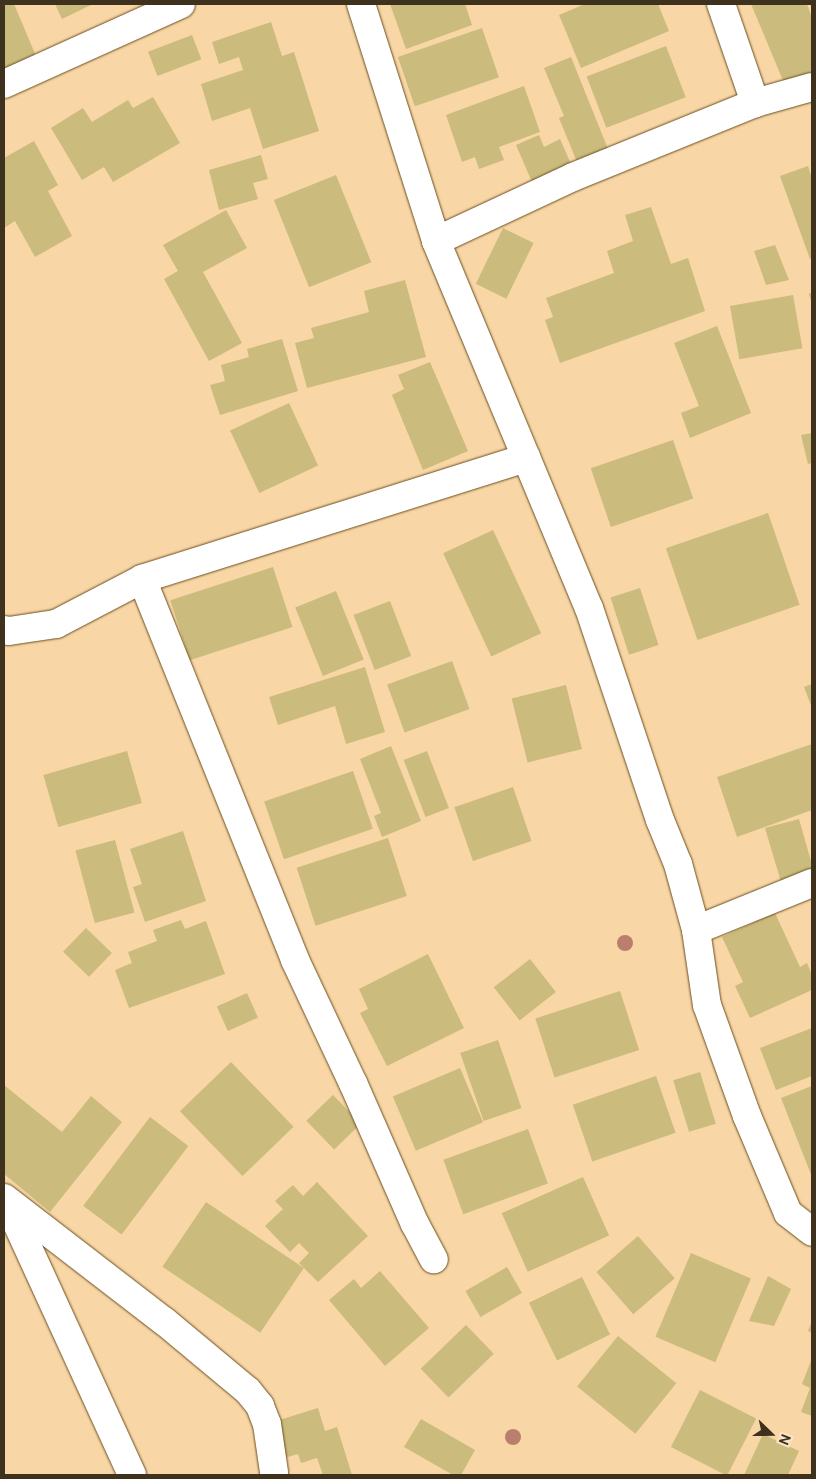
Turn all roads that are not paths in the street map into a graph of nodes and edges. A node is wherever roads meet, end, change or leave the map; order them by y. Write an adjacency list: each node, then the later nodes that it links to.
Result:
1 (181, 4): 4 (street)
2 (360, 4): 7 (street)
3 (721, 4): 6 (street)
4 (4, 84)
5 (812, 87): 6 (street)
6 (755, 103): 7 (street)
7 (436, 241): 8 (street)
8 (526, 458): 9 (street); 12 (street)
9 (142, 578): 10 (street); 15 (street)
10 (4, 630)
11 (812, 883): 12 (street)
12 (696, 930): 14 (street)
13 (5, 1199): 16 (street); 17 (street)
14 (812, 1232)
15 (434, 1258)
16 (274, 1472)
17 (132, 1475)

